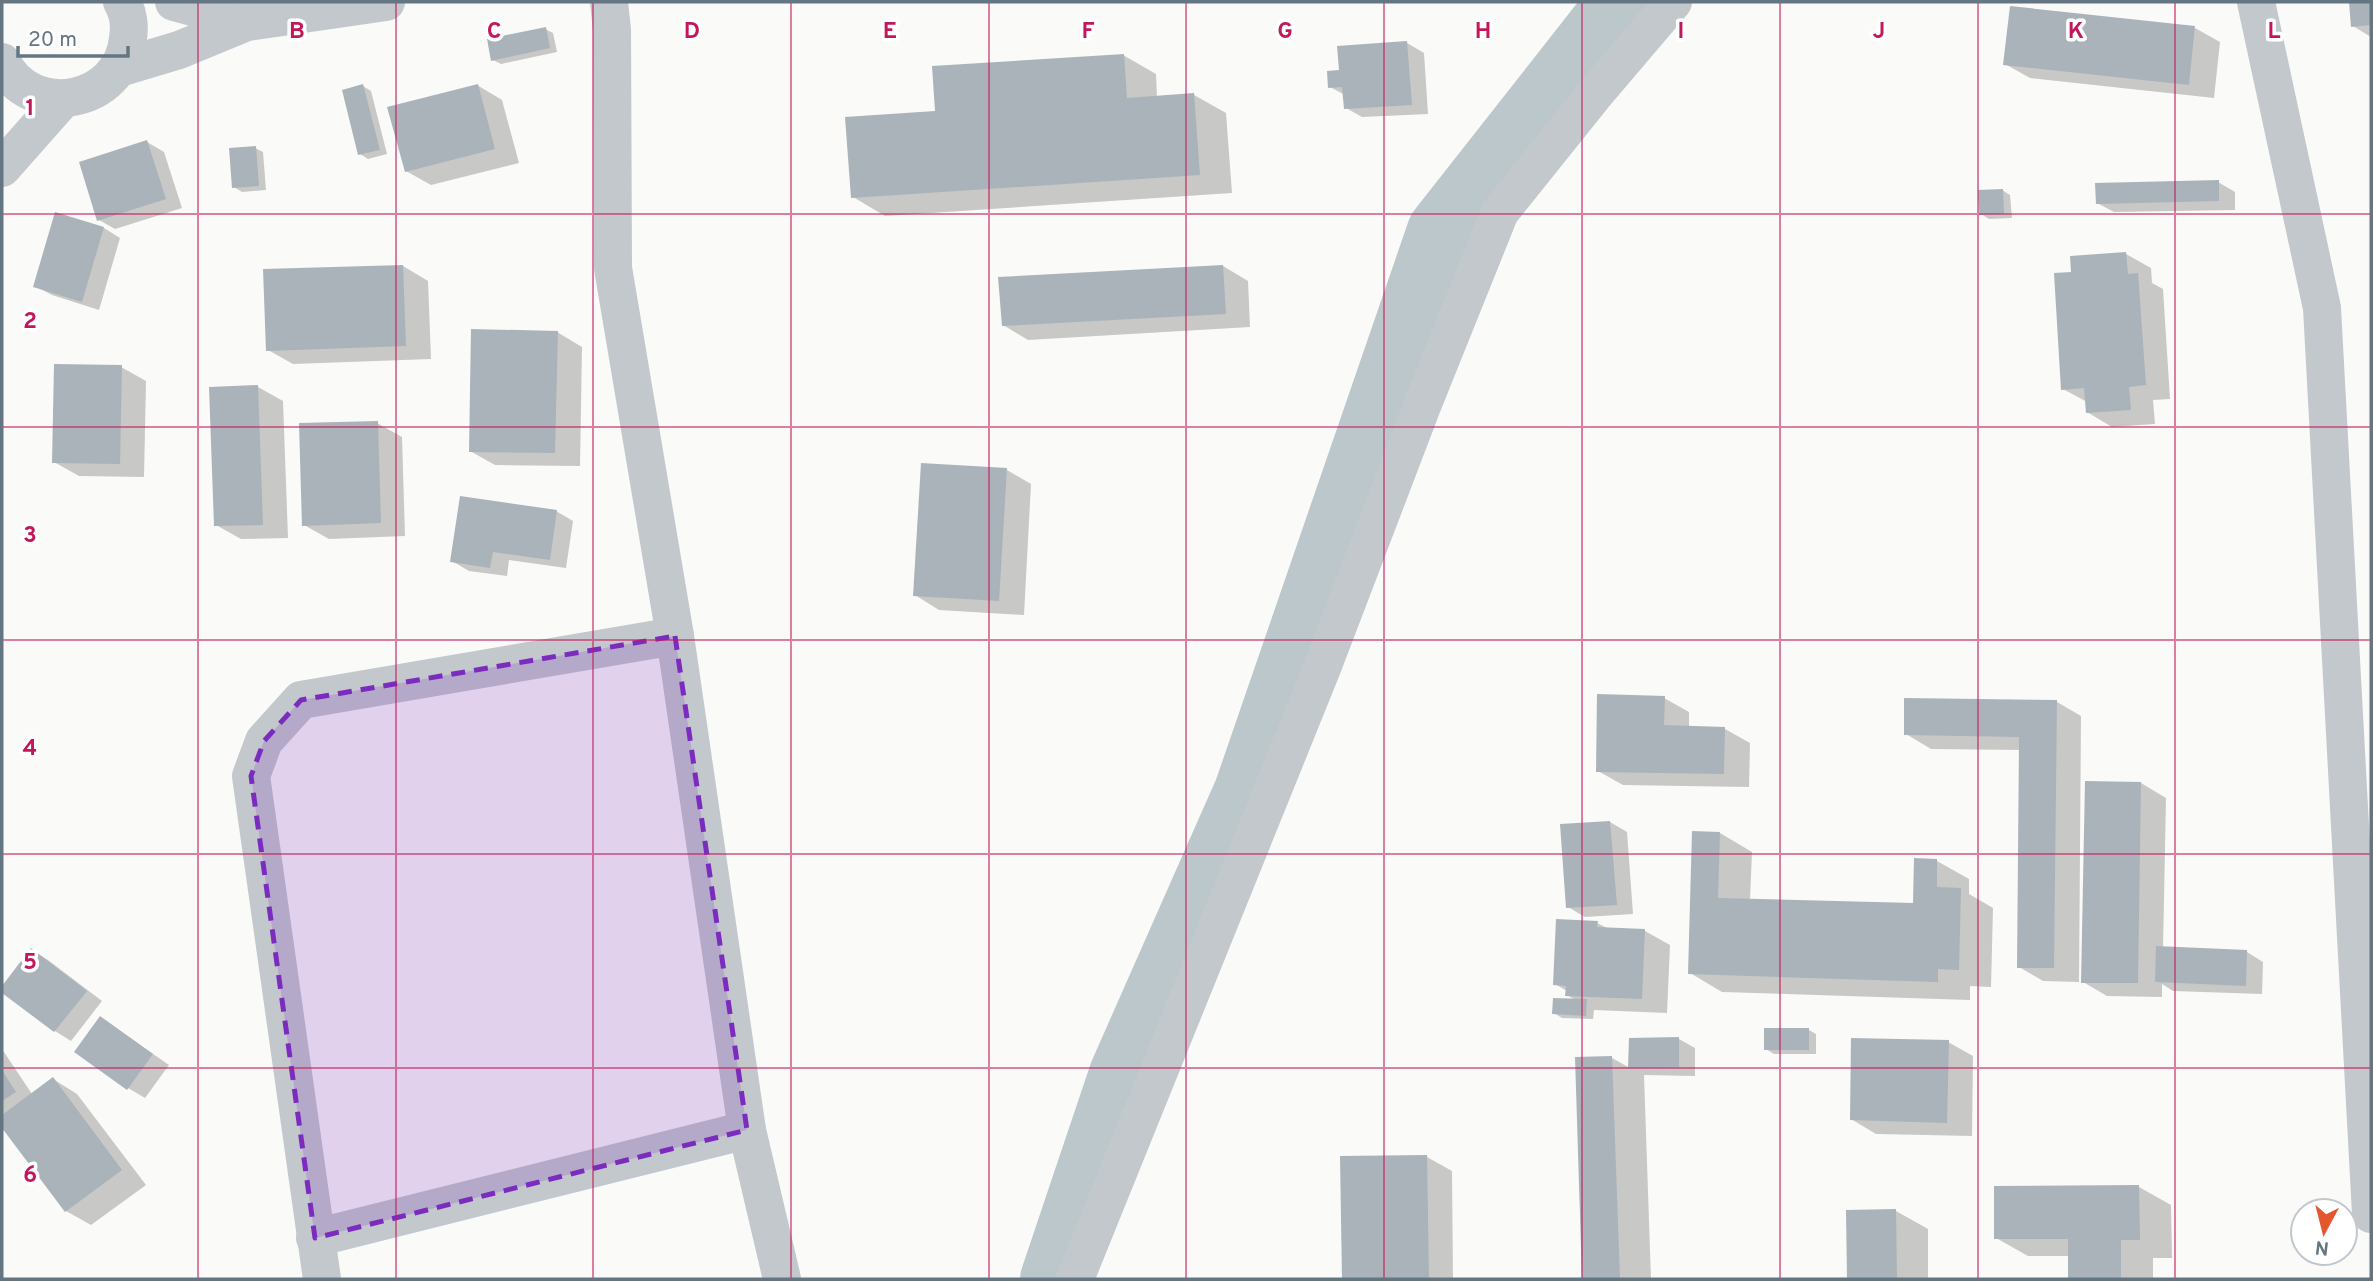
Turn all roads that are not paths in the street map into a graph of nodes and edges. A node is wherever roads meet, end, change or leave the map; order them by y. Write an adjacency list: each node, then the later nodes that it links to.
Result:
1 (122, 2): 8 (street)
2 (174, 2): 7 (street)
3 (386, 2): 7 (street)
4 (610, 2): 12 (street)
5 (1673, 2): 19 (street)
6 (2256, 2): 13 (street)
7 (247, 22): 8 (street)
8 (119, 68): 10 (street)
9 (3, 70): 10 (street)
10 (63, 99): 11 (street)
11 (2, 168)
12 (675, 636): 14 (street); 16 (street)
13 (2358, 710): 15 (street)
14 (747, 1130): 16 (street); 18 (street)
15 (2371, 1198)
16 (315, 1238): 17 (street)
17 (321, 1279)
18 (782, 1279)
19 (1074, 1279)

